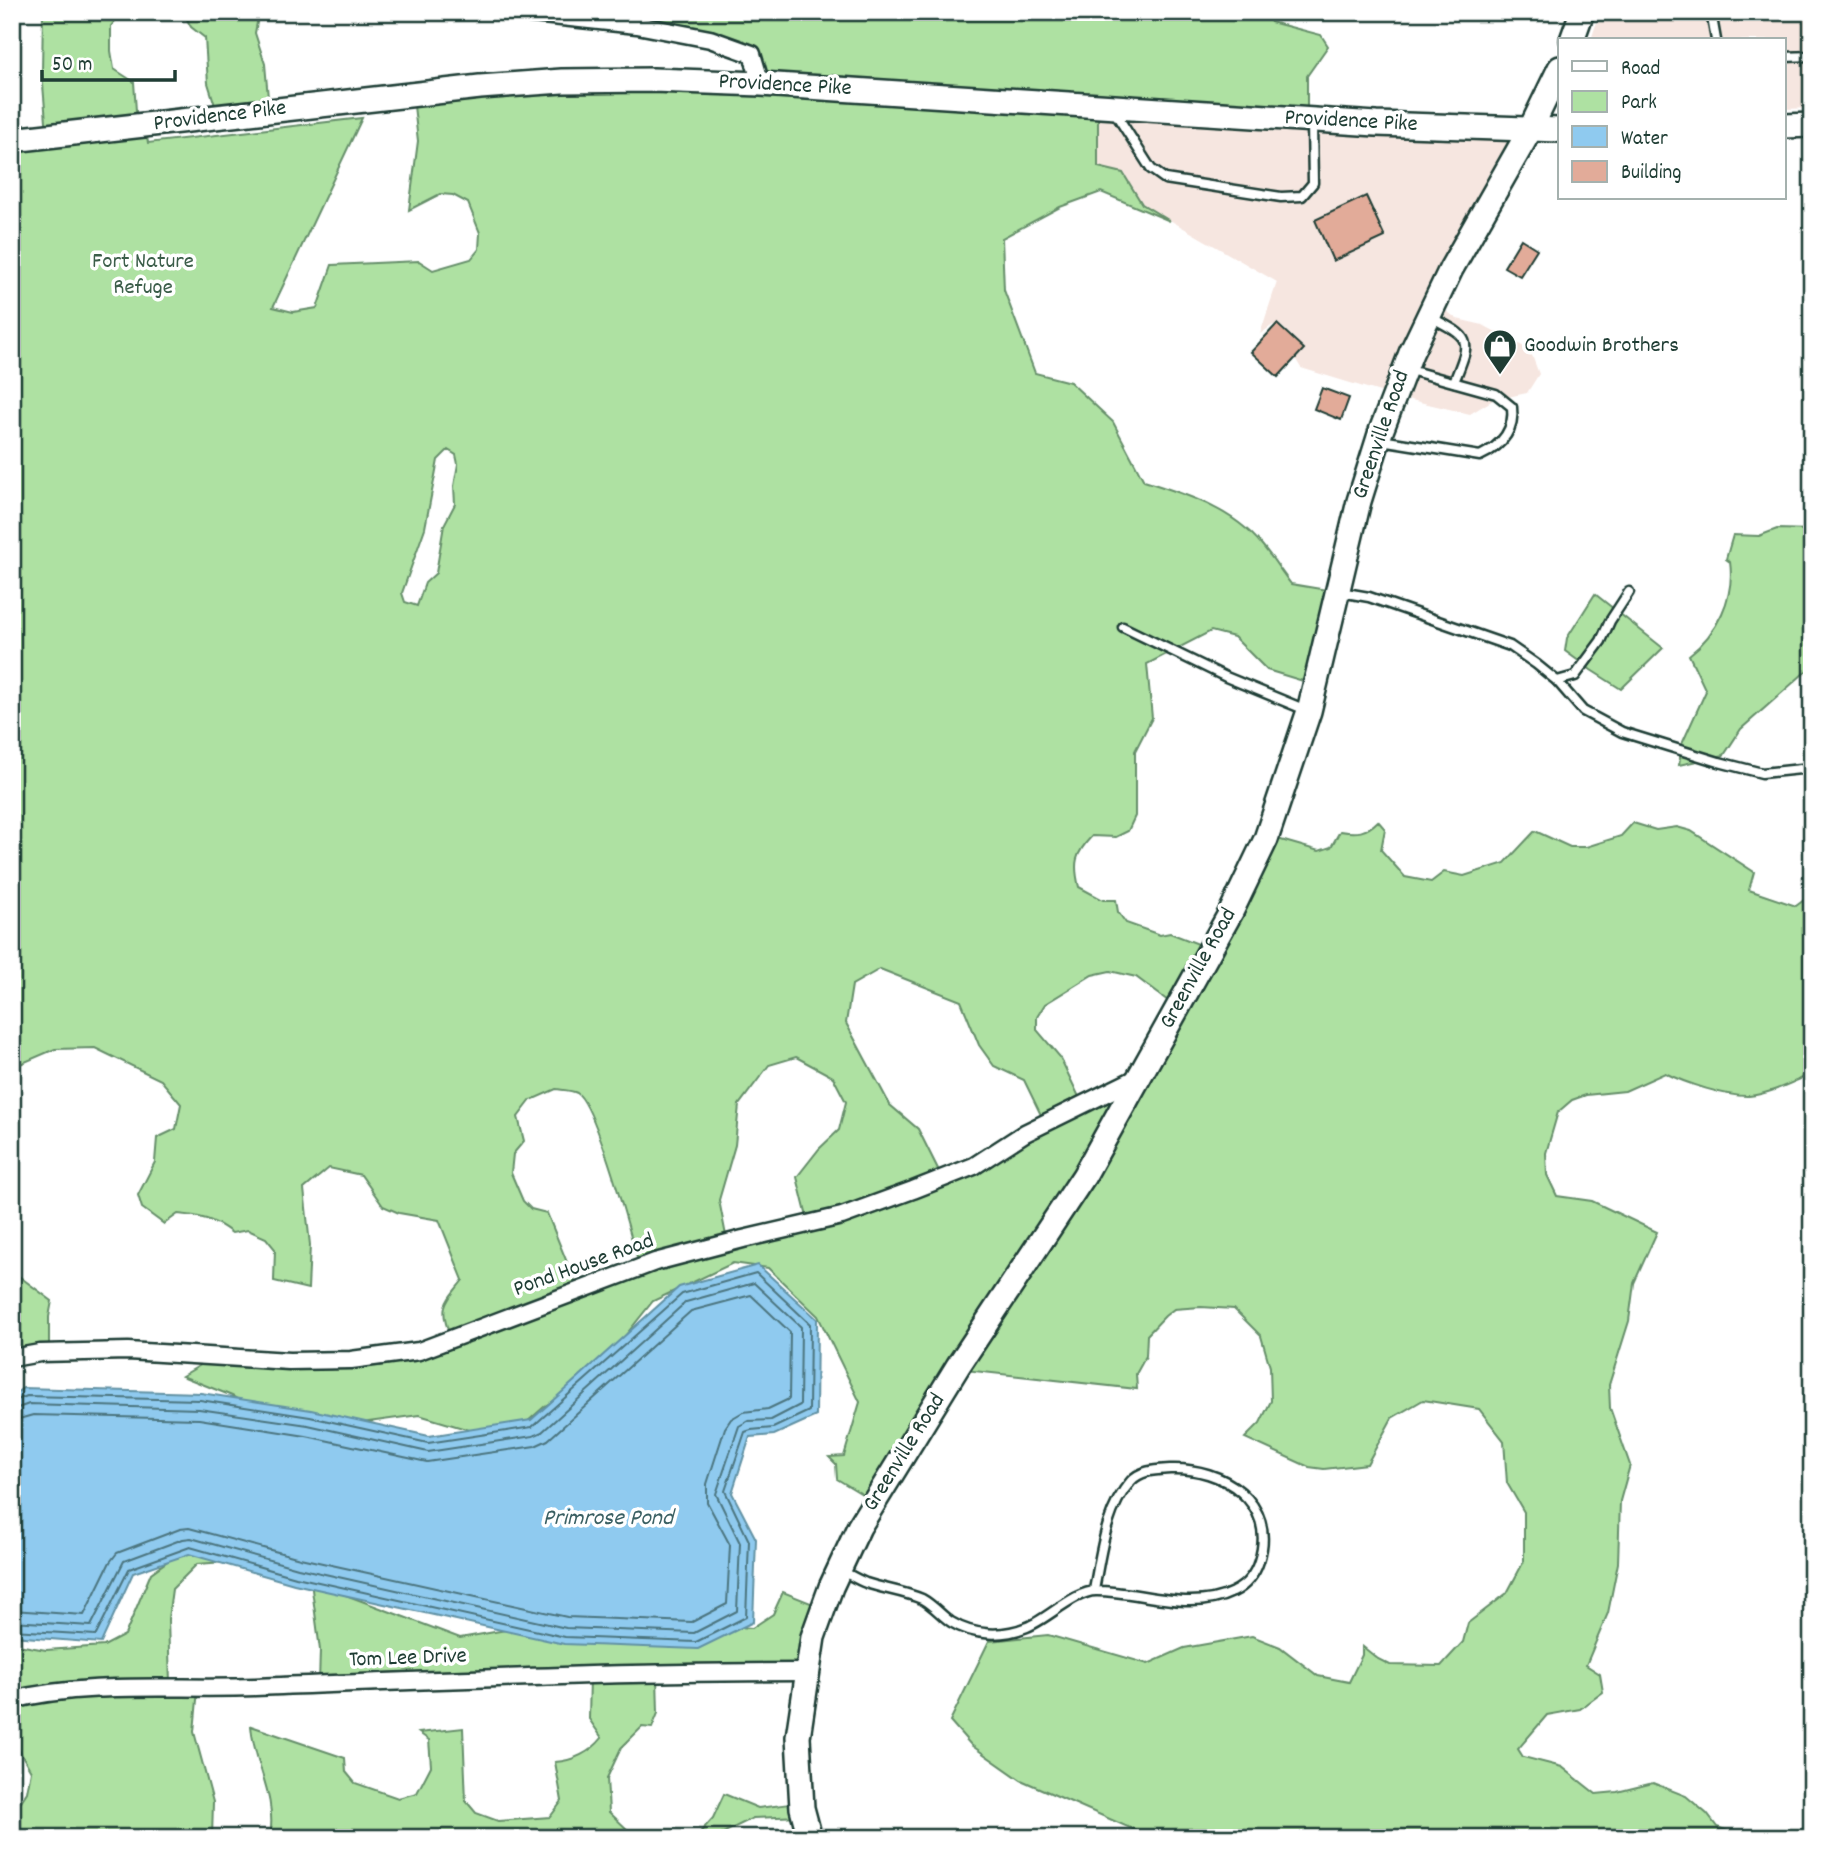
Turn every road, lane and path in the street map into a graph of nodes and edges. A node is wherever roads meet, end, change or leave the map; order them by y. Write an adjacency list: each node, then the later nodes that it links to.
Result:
1 (514, 12): 9 (street)
2 (1583, 12): 4 (main road)
3 (1711, 12): 5 (lane)
4 (1573, 38)
5 (1716, 38)
6 (1812, 56): 7 (lane)
7 (1786, 57)
8 (1558, 72): 14 (main road, Greenville Road)
9 (761, 84): 10 (main road, Providence Pike); 16 (main road, Providence Pike)
10 (1111, 107): 11 (main road, Providence Pike); 11 (lane)
11 (1312, 120): 14 (main road, Providence Pike)
12 (1812, 125): 13 (main road)
13 (1786, 126)
14 (1530, 130): 15 (main road, Providence Pike); 17 (main road, Greenville Road)
15 (1558, 130)
16 (12, 140)
17 (1429, 316): 18 (main road, Greenville Road); 19 (lane)
18 (1405, 368): 19 (lane); 20 (main road, Greenville Road)
19 (1454, 382): 20 (lane)
20 (1378, 440): 21 (main road, Greenville Road)
21 (1337, 592): 24 (lane); 25 (main road, Greenville Road)
22 (1629, 592): 24 (lane)
23 (1123, 626): 25 (lane)
24 (1557, 681): 26 (lane)
25 (1309, 711): 27 (main road, Greenville Road)
26 (1801, 769)
27 (1142, 1075): 28 (street, Pond House Road); 29 (main road, Greenville Road)
28 (12, 1358)
29 (839, 1570): 30 (lane); 31 (main road, Greenville Road)
30 (1094, 1590): 30 (lane)
31 (806, 1672): 32 (street, Tom Lee Drive); 33 (main road, Greenville Road)
32 (12, 1700)
33 (810, 1838)

